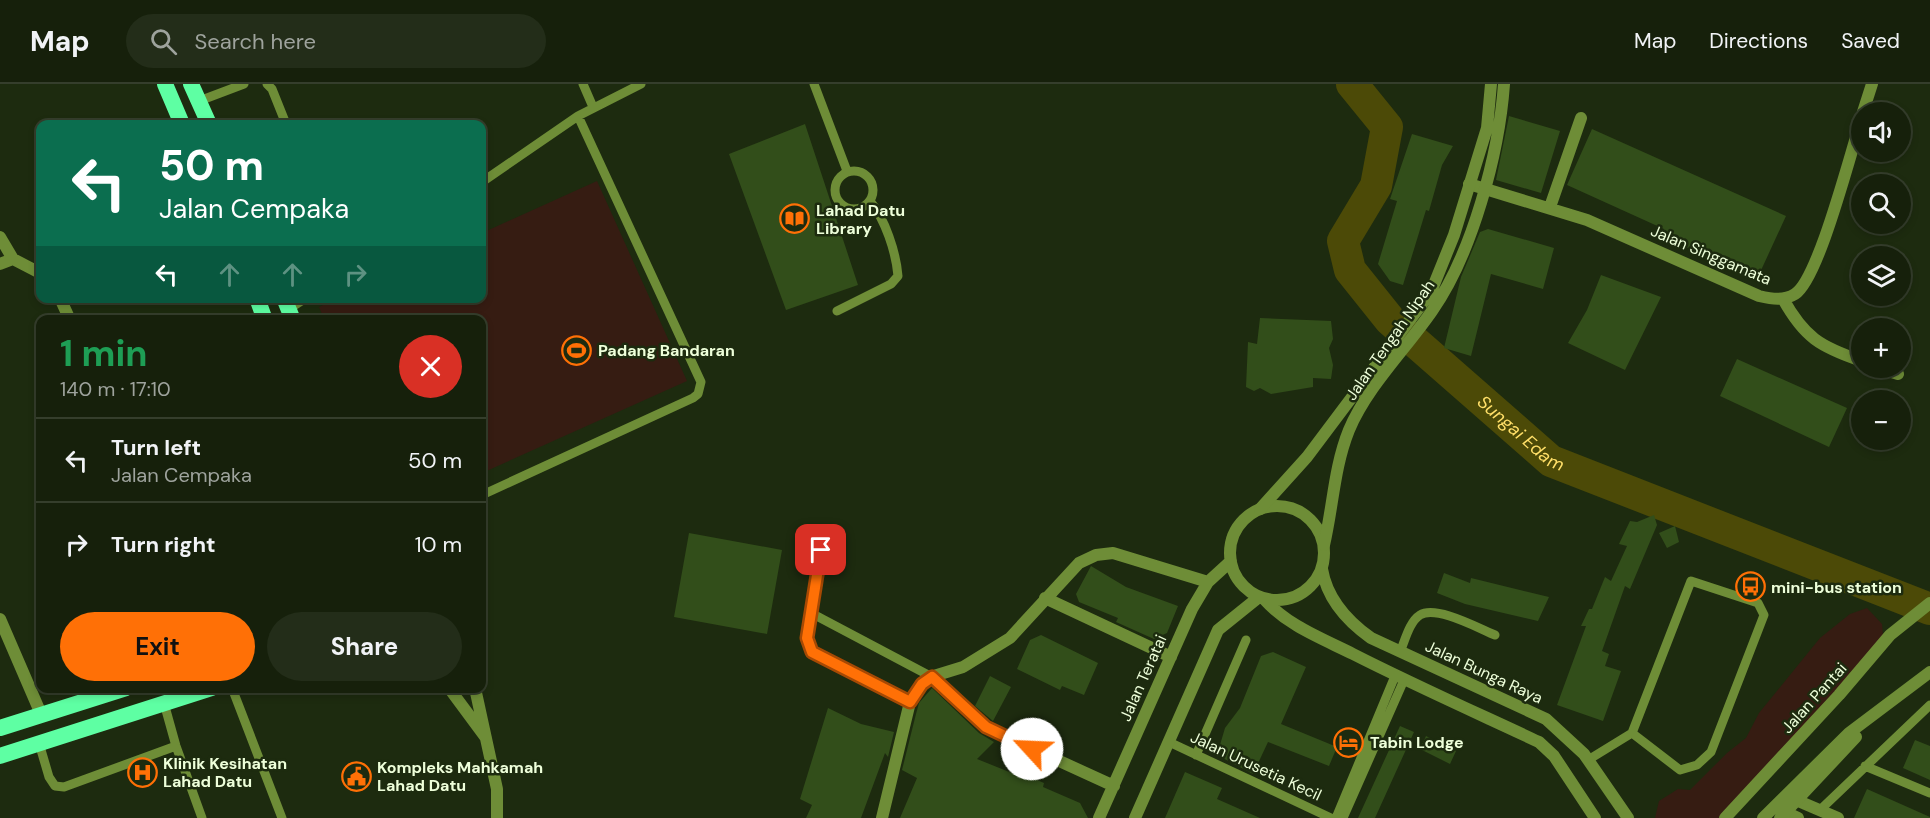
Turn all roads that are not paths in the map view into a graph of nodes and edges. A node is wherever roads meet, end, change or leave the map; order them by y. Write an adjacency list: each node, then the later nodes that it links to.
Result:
1 (165, 84): 16 (highway)
2 (192, 84): 11 (highway)
3 (244, 84): 11 (lane)
4 (267, 84): 18 (lane)
5 (583, 84): 13 (lane)
6 (641, 84): 13 (lane)
7 (814, 84): 20 (lane)
8 (1491, 84): 22 (street, Jalan Tengah Nipah)
9 (1504, 84): 23 (street, Jalan Tengah Nipah)
10 (1872, 84): 12 (street)
11 (199, 101): 17 (highway)
12 (1866, 102)
13 (594, 107): 14 (lane)
14 (578, 116): 21 (lane); 35 (lane)
15 (1581, 118): 25 (street)
16 (180, 120)
17 (207, 120)
18 (284, 120)
19 (1851, 152): 30 (street, Jalan Singgamata)
20 (847, 171): 24 (lane); 24 (lane)
21 (486, 179)
22 (1469, 184): 23 (street, Jalan Singgamata); 31 (street, Jalan Tengah Nipah)
23 (1484, 188): 25 (street, Jalan Singgamata); 31 (street, Jalan Tengah Nipah)
24 (870, 201): 32 (lane)
25 (1550, 207): 30 (street, Jalan Singgamata)
26 (0, 237): 27 (street)
27 (14, 259): 28 (street); 29 (street)
28 (0, 264)
29 (36, 271)
30 (1782, 299): 33 (street)
31 (1426, 309): 34 (street, Jalan Tengah Nipah)
32 (837, 311)
33 (1851, 357)
34 (1382, 370): 36 (street, Jalan Tengah Nipah); 37 (street, Jalan Tengah Nipah)
35 (486, 493)
36 (1260, 509): 37 (street); 39 (street)
37 (1324, 545): 40 (street)
38 (821, 550): 45 (lane)
39 (1231, 561): 41 (street, Jalan Teratai); 43 (street)
40 (1322, 569): 43 (street); 49 (street, Jalan Bunga Raya)
41 (1208, 582): 42 (street); 50 (street, Jalan Teratai)
42 (1045, 598): 50 (street); 52 (street)
43 (1262, 598): 53 (street); 66 (street)
44 (1930, 603): 89 (street, Jalan Pantai)
45 (811, 613): 52 (lane); 59 (lane)
46 (0, 620): 62 (street)
47 (1495, 635): 49 (lane)
48 (1246, 640): 69 (lane)
49 (1400, 652): 71 (street, Jalan Bunga Raya)
50 (1171, 657): 73 (street, Jalan Teratai)
51 (1930, 673): 75 (street); 90 (street)
52 (932, 677): 59 (street); 73 (street)
53 (1400, 678): 85 (lane, Jalan Urusetia Kecil); 86 (lane); 87 (street)
54 (110, 693): 62 (highway)
55 (197, 693): 60 (highway)
56 (234, 693): 79 (lane)
57 (453, 693): 65 (street)
58 (476, 693): 65 (street)
59 (910, 702): 81 (street)
60 (164, 704): 67 (highway); 68 (lane)
61 (1929, 708): 72 (lane)
62 (42, 714): 63 (highway)
63 (0, 728)
64 (1632, 733): 64 (lane); 71 (lane)
65 (487, 739): 80 (street)
66 (1169, 742): 69 (lane, Jalan Urusetia Kecil); 83 (street)
67 (39, 743): 68 (lane); 70 (highway)
68 (176, 746): 78 (lane)
69 (1196, 755): 84 (lane, Jalan Urusetia Kecil)
70 (0, 756)
71 (1588, 760): 88 (street, Jalan Bunga Raya)
72 (1865, 766): 74 (lane); 76 (lane)
73 (1114, 786): 82 (street, Jalan Teratai)
74 (1930, 793)
75 (1796, 800): 76 (street); 77 (street)
76 (1820, 810): 92 (street)
77 (1782, 815): 91 (street)
78 (202, 818)
79 (282, 818)
80 (497, 818)
81 (882, 818)
82 (1099, 818)
83 (1135, 818)
84 (1331, 818)
85 (1336, 818)
86 (1343, 818)
87 (1595, 818)
88 (1628, 818)
89 (1725, 818)
90 (1763, 818)
91 (1798, 818)
92 (1838, 818)

